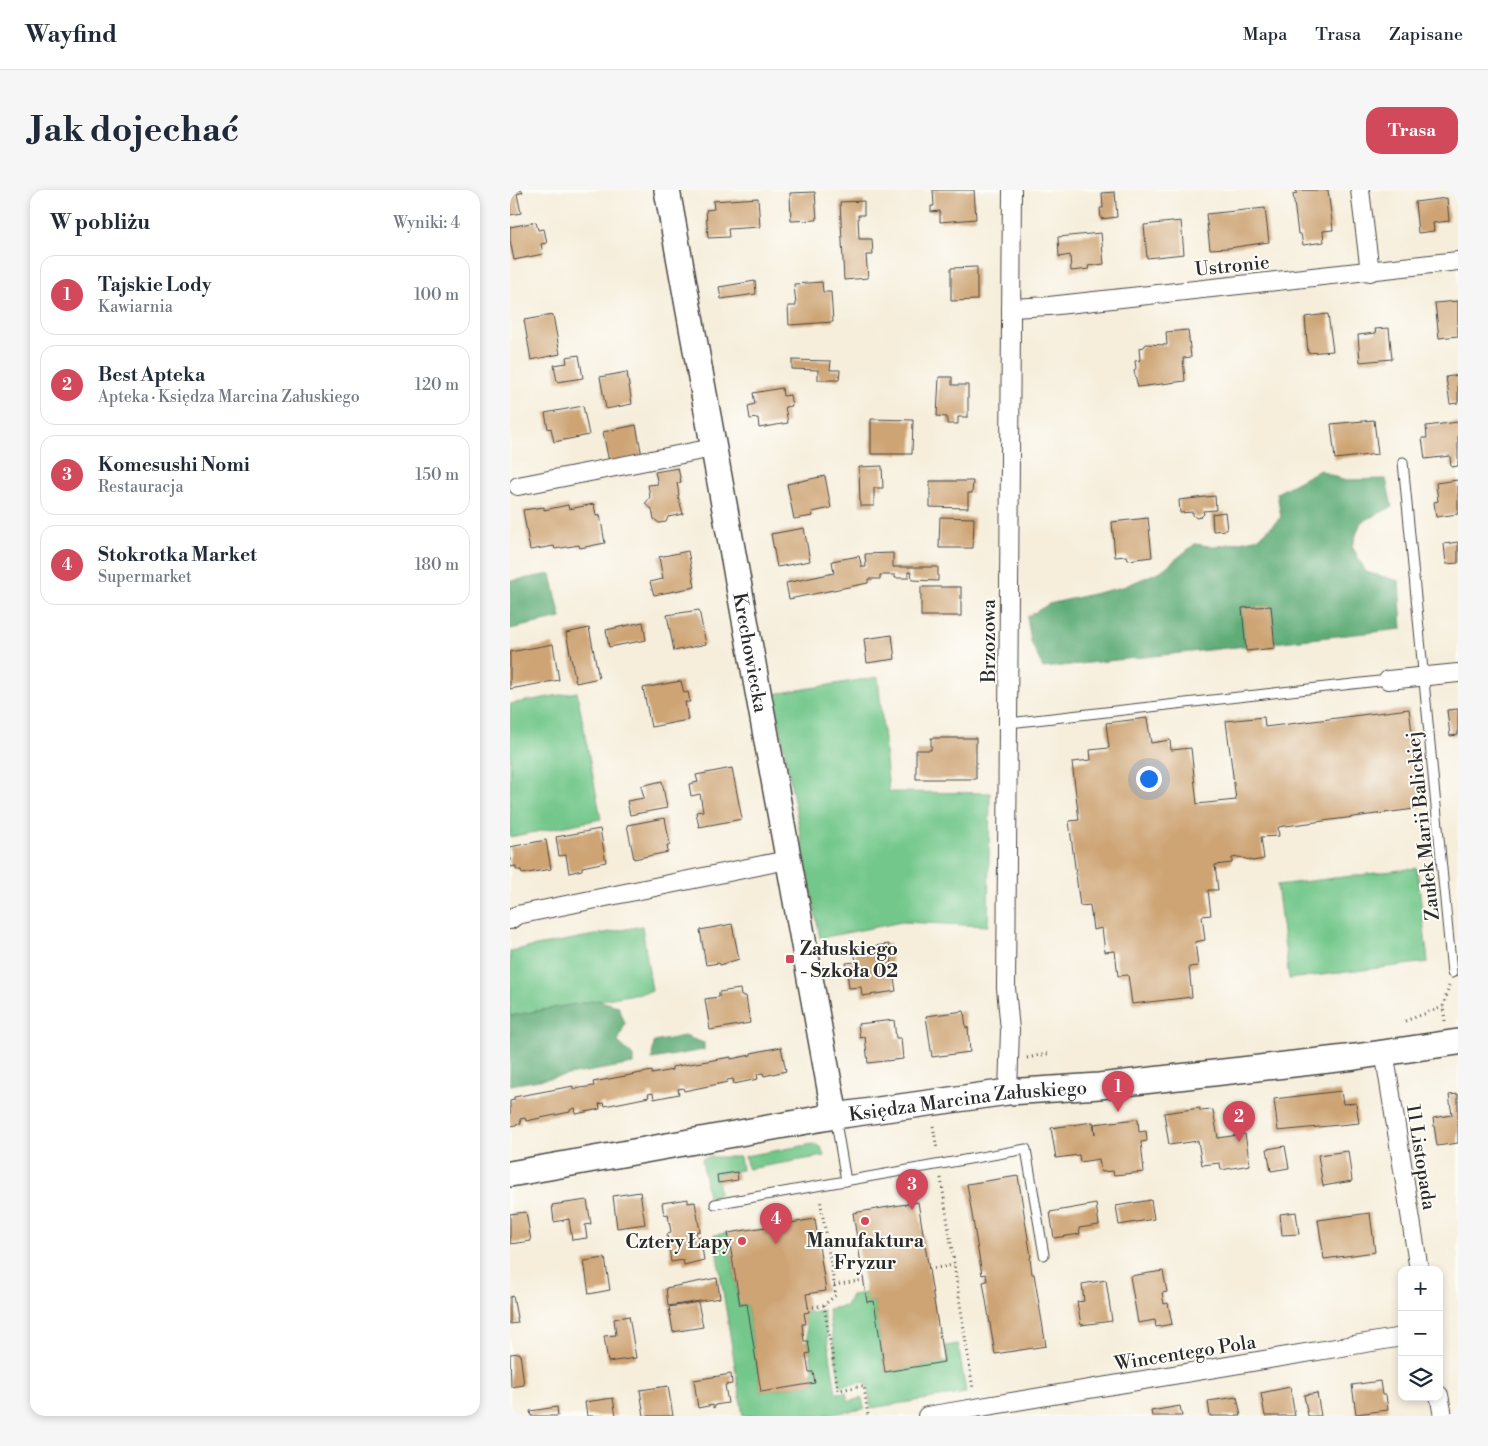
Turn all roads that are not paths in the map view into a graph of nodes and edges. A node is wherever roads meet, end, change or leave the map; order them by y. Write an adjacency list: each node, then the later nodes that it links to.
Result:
1 (667, 190): 7 (street, Krechowiecka)
2 (1012, 190): 6 (street, Brzozowa)
3 (1360, 190): 5 (street)
4 (1458, 261): 5 (street, Ustronie)
5 (1370, 272): 6 (street, Ustronie)
6 (1011, 308): 13 (street, Brzozowa)
7 (713, 448): 9 (street); 14 (street, Krechowiecka)
8 (1403, 462): 11 (lane, Zaułek Marii Balickiej)
9 (518, 486)
10 (1458, 673): 11 (street)
11 (1423, 677): 12 (street); 16 (lane, Zaułek Marii Balickiej)
12 (1388, 680): 13 (lane)
13 (1009, 723): 19 (street, Brzozowa)
14 (787, 860): 15 (street); 20 (street, Krechowiecka)
15 (510, 920)
16 (1452, 973)
17 (1451, 1032): 18 (street, Księdza Marcina Załuskiego)
18 (1384, 1052): 19 (street, Księdza Marcina Załuskiego); 25 (street, 11 Listopada)
19 (1008, 1092): 20 (street, Księdza Marcina Załuskiego)
20 (835, 1116): 21 (street, Księdza Marcina Załuskiego); 22 (lane)
21 (510, 1174)
22 (846, 1181): 23 (lane); 24 (lane)
23 (715, 1204)
24 (1044, 1255)
25 (1418, 1266)
26 (1398, 1338): 28 (street, Wincentego Pola)
27 (1440, 1401): 30 (street)
28 (977, 1412): 29 (street, Wincentego Pola)
29 (927, 1416)
30 (1442, 1416)

